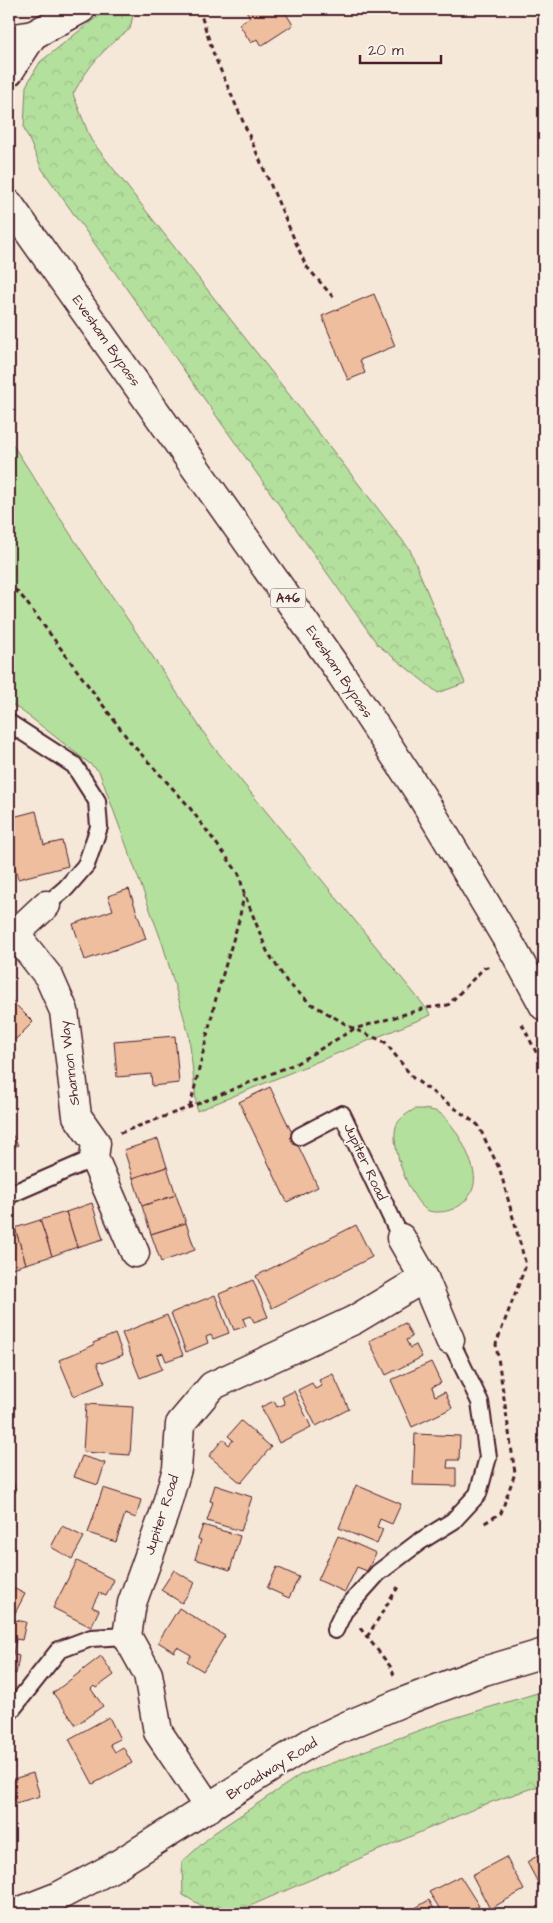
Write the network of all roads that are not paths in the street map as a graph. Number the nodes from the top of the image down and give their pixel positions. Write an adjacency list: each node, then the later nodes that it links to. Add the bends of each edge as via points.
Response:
1 (81, 9): 2 (main road)
2 (21, 37): 3 (main road)
3 (9, 72)
4 (9, 204): 8 (main road, Evesham Bypass / A46, via 341,674 422,797)
5 (9, 723): 6 (lane, via 74,765 98,801 98,827 86,865)
6 (46, 905): 7 (main road, Shannon Way)
7 (12, 935): 10 (main road, Shannon Way, via 48,977 64,1011 77,1116)
8 (544, 1006)
9 (300, 1136): 12 (lane, Jupiter Road, via 342,1114)
10 (95, 1150): 11 (lane); 13 (main road, Shannon Way)
11 (9, 1194)
12 (401, 1238): 14 (main road, Jupiter Road)
13 (135, 1253)
14 (424, 1278): 15 (main road, Jupiter Road); 17 (main road, Jupiter Road, via 354,1320 212,1386 180,1424 177,1469 132,1603)
15 (450, 1340): 16 (lane, via 480,1402 488,1457 478,1494 453,1522 419,1542 378,1573 344,1611)
16 (335, 1630)
17 (127, 1636): 19 (lane, via 91,1638 58,1650); 20 (main road, via 148,1674 158,1732)
18 (544, 1653): 20 (main road, Broadway Road, via 484,1671 346,1726 310,1743)
19 (9, 1713)
20 (209, 1808): 21 (main road, Broadway Road, via 112,1868 59,1896)
21 (13, 1914)

